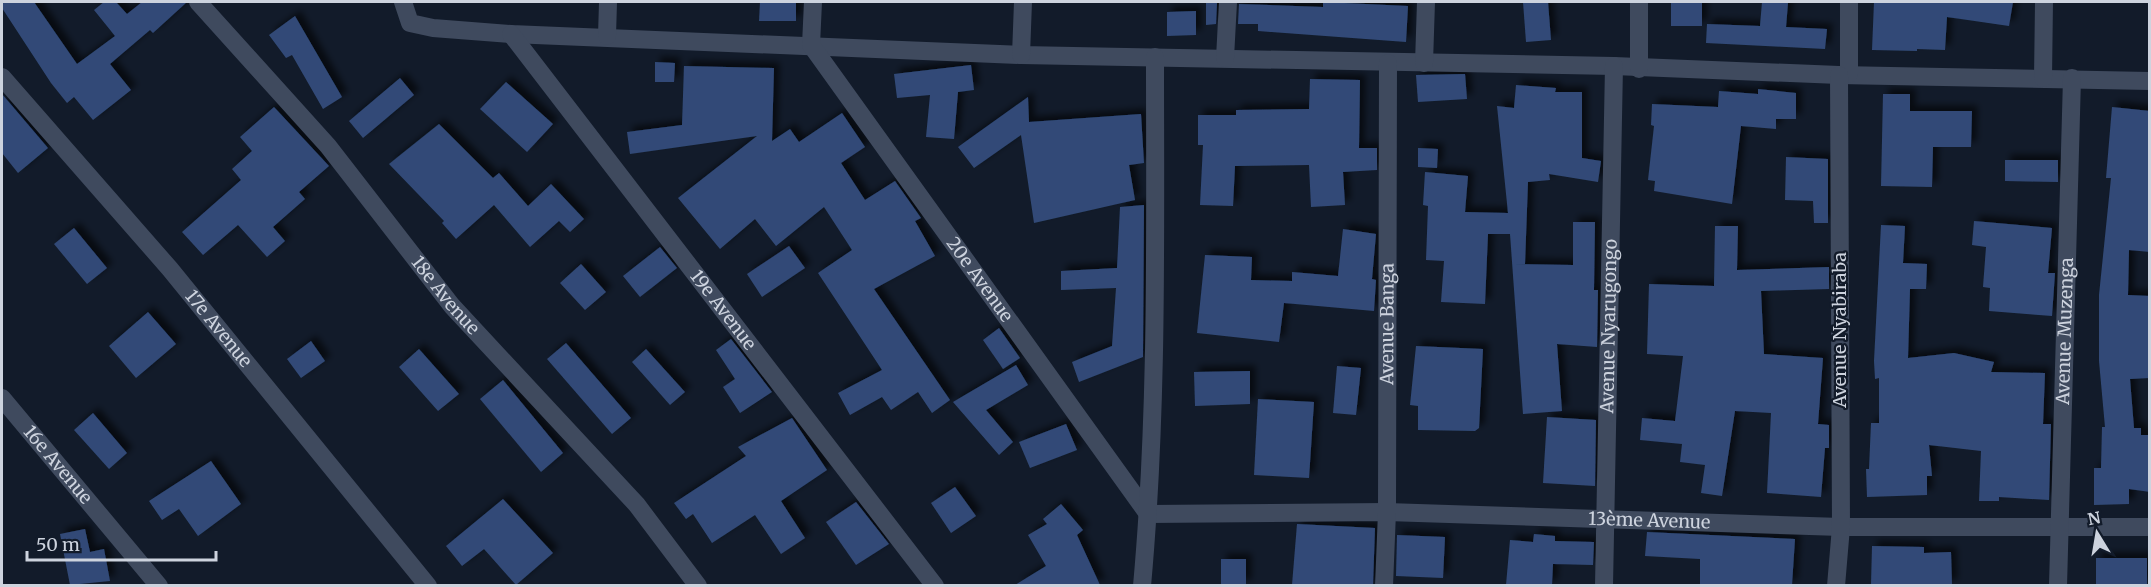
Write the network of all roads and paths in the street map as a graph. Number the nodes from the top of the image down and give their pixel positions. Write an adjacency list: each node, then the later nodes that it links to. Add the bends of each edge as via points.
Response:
1 (198, 2): 35 (street, 18e Avenue, via 328,146 452,306 637,505)
2 (403, 2): 11 (street, via 410,23)
3 (608, 2): 12 (street)
4 (813, 2): 13 (street)
5 (1023, 2): 14 (street)
6 (1228, 2): 16 (street)
7 (1426, 2): 18 (street)
8 (1639, 2): 20 (street)
9 (1849, 2): 21 (street, Avenue Nyabiraba)
10 (2044, 2): 23 (street)
11 (511, 34): 12 (street); 36 (street, 19e Avenue)
12 (607, 36): 13 (street)
13 (812, 45): 14 (street); 28 (street, 20e Avenue)
14 (1022, 55): 15 (street)
15 (1155, 57): 16 (street); 28 (street, via 1155,313)
16 (1225, 58): 17 (street)
17 (1388, 63): 18 (street); 27 (street, Avenue Banga)
18 (1424, 63): 19 (street)
19 (1614, 66): 20 (street); 29 (street, Avenue Nyarugongo)
20 (1639, 69): 21 (street)
21 (1844, 75): 23 (street); 30 (street, Avenue Nyabiraba)
22 (2, 77): 34 (street, 17e Avenue, via 170,269)
23 (2043, 78): 24 (street)
24 (2072, 78): 25 (street); 32 (street, Avenue Muzenga)
25 (2150, 81)
26 (2, 398): 33 (street, 16e Avenue)
27 (1387, 512): 28 (street, 13ème Avenue); 29 (street, 13ème Avenue); 38 (street, Avenue Banga)
28 (1148, 514): 37 (street)
29 (1605, 517): 30 (street, 13ème Avenue); 39 (street, Avenue Nyarugongo)
30 (1841, 527): 32 (street, 13ème Avenue); 40 (street, Avenue Nyabiraba)
31 (2150, 527): 32 (street, 13ème Avenue)
32 (2060, 529): 41 (street, Avenue Muzenga)
33 (159, 585)
34 (428, 585)
35 (698, 585)
36 (935, 585)
37 (1142, 585)
38 (1384, 585)
39 (1604, 585)
40 (1836, 585)
41 (2058, 585)

